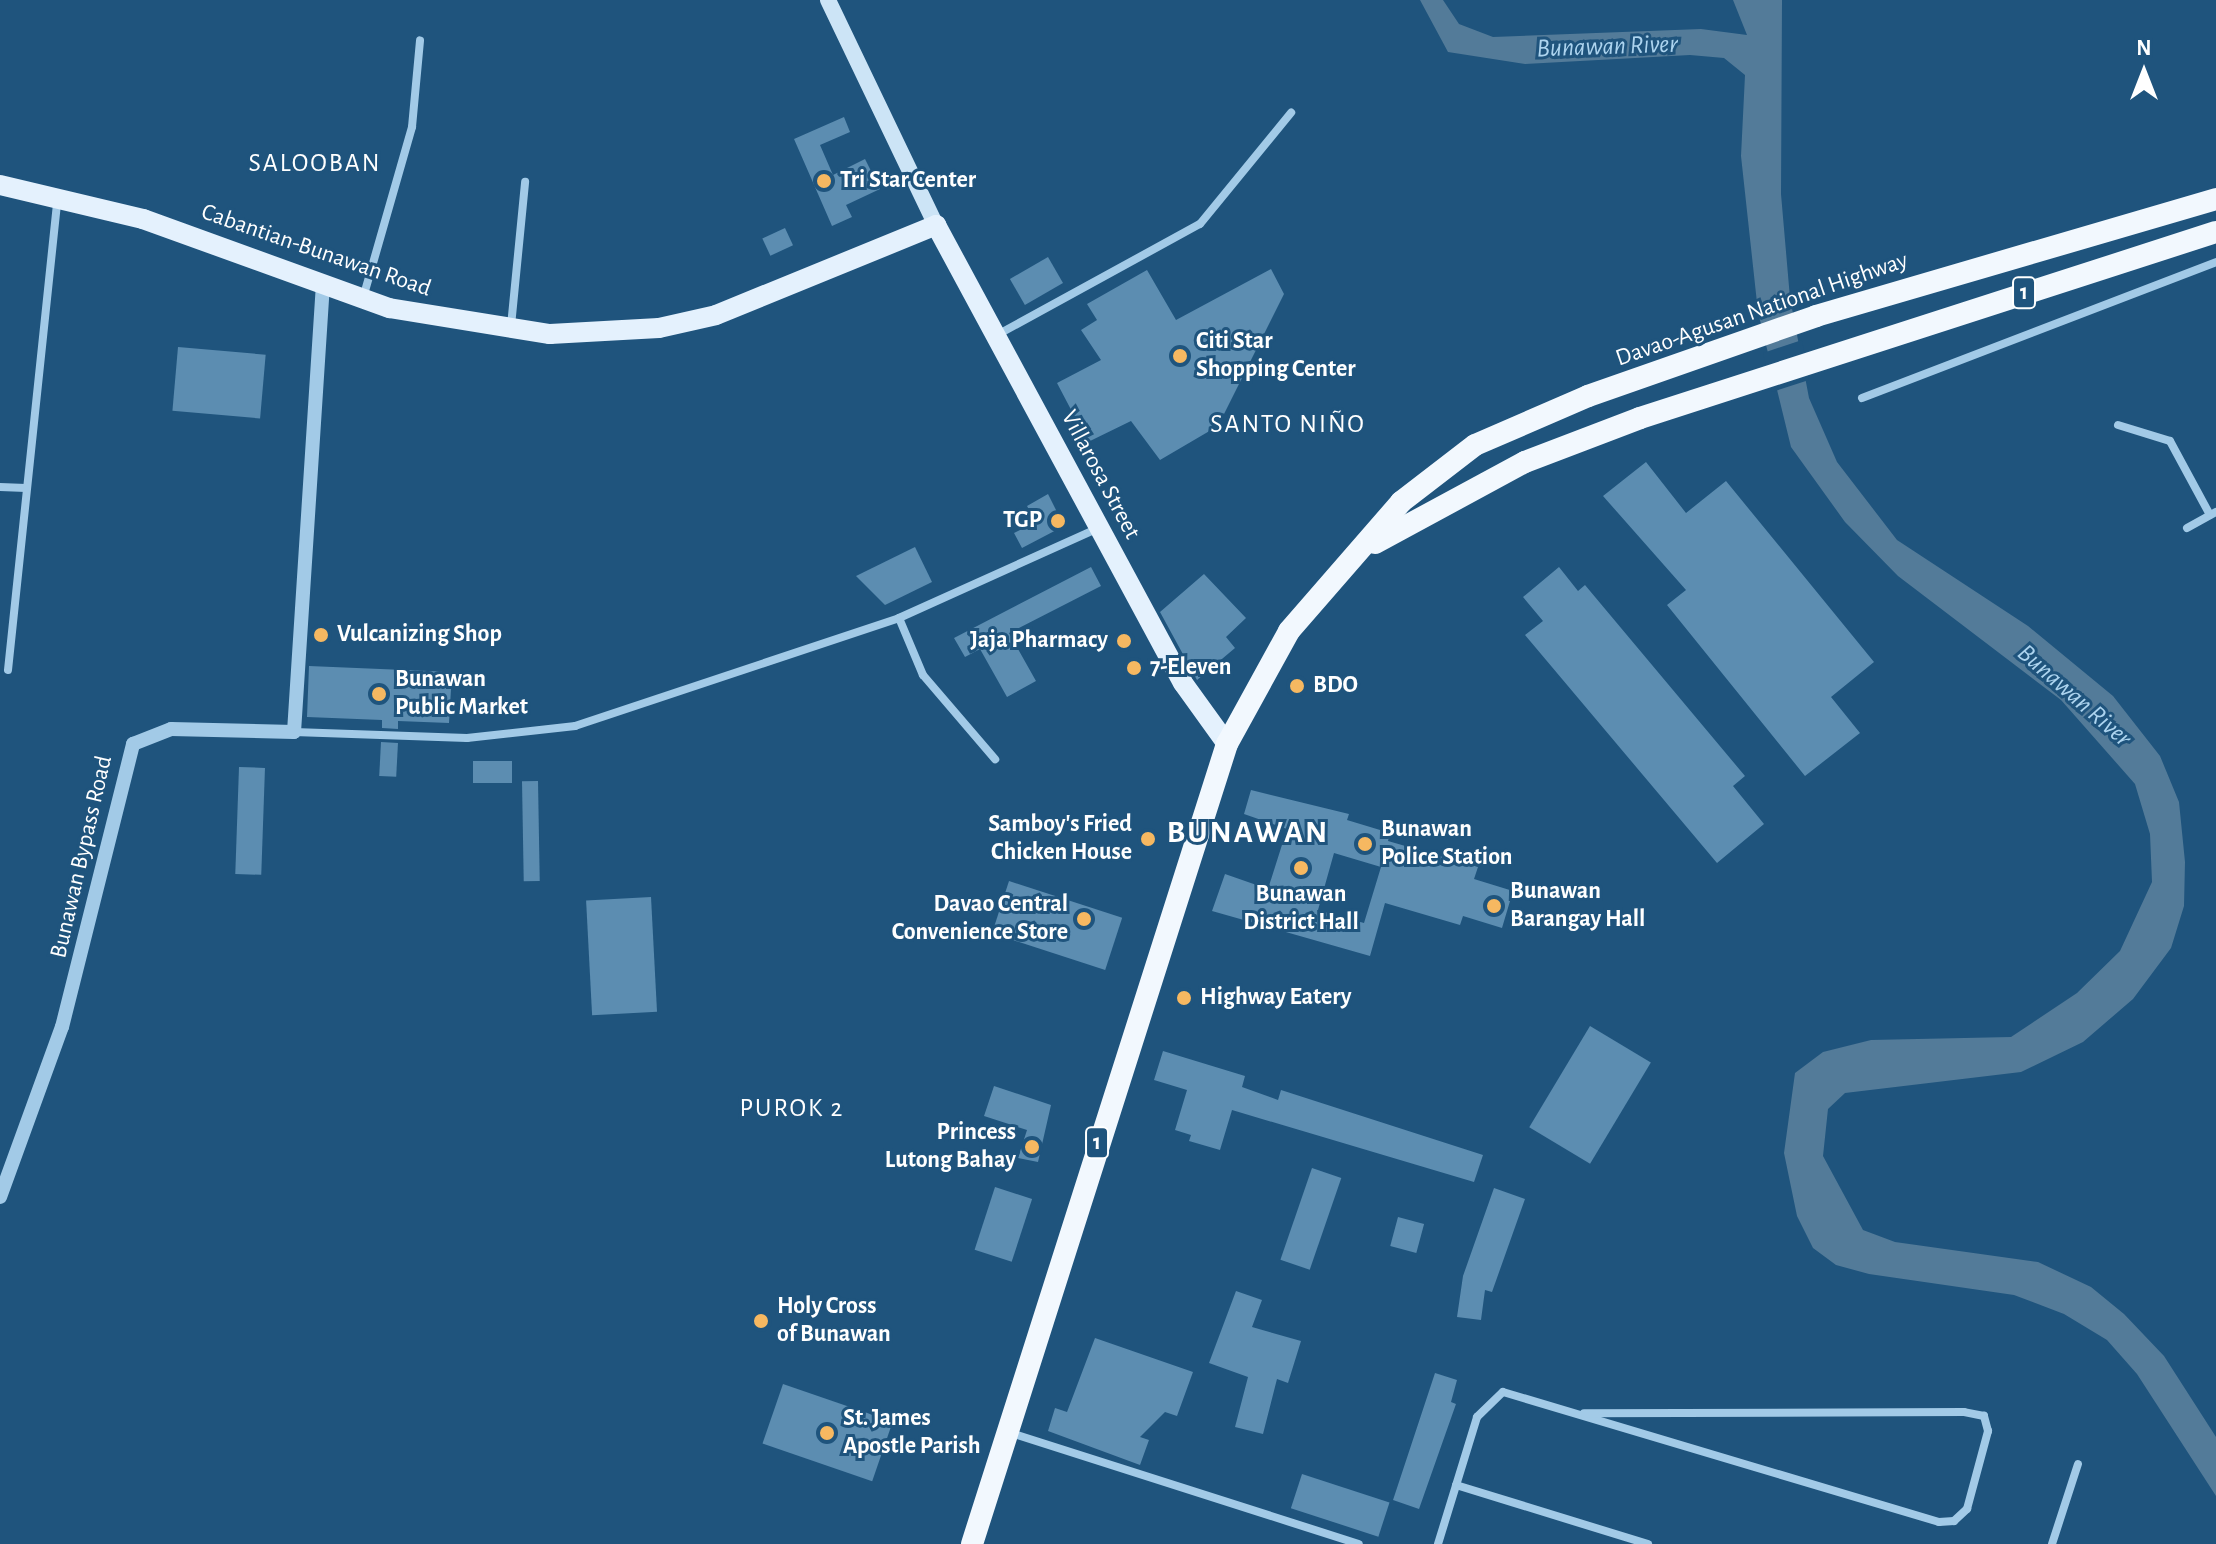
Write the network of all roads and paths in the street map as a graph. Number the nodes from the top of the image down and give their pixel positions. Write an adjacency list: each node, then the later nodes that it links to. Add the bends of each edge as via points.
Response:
1 (828, 0): 8 (main road)
2 (420, 40): 14 (street, via 412,127)
3 (1291, 113): 16 (street, via 1200,224)
4 (525, 182): 15 (street)
5 (0, 185): 6 (main road, Cabantian-Bunawan Road)
6 (58, 196): 13 (main road, Cabantian-Bunawan Road, via 220,244); 20 (street)
7 (2216, 199): 10 (highway, Davao-Agusan National Highway / 1)
8 (936, 225): 15 (main road, Cabantian-Bunawan Road, via 716,315 601,333); 16 (main road, Villarosa Street)
9 (2216, 232): 12 (highway, Davao-Agusan National Highway / 1)
10 (2063, 244): 12 (highway); 24 (highway, Davao-Agusan National Highway / 1, via 1816,316 1691,359 1475,445 1428,477)
11 (2216, 262): 17 (street)
12 (2075, 278): 24 (highway, Davao-Agusan National Highway / 1, via 1832,351 1525,462)
13 (323, 285): 14 (main road, Cabantian-Bunawan Road); 27 (street)
14 (362, 299): 15 (main road, Cabantian-Bunawan Road)
15 (511, 331)
16 (996, 335): 22 (main road, Villarosa Street)
17 (1862, 398)
18 (2118, 425): 21 (street, via 2170,441)
19 (0, 487): 20 (street)
20 (26, 488): 26 (street)
21 (2213, 513): 23 (street)
22 (1099, 527): 25 (street); 28 (main road, Villarosa Street, via 1183,683)
23 (2187, 528)
24 (1367, 548): 28 (highway, Davao-Agusan National Highway / 1, via 1289,631)
25 (899, 618): 27 (street, via 575,726 496,738); 29 (street, via 923,675)
26 (8, 670)
27 (294, 732): 30 (street, Bunawan Bypass Road, via 171,729 133,744 62,1027)
28 (1227, 744): 32 (highway, Davao-Agusan National Highway / 1)
29 (995, 759)
30 (0, 1197)
31 (1584, 1413): 31 (street, via 1939,1522 1954,1521 1967,1509 1988,1431 1984,1416 1964,1412); 34 (street, via 1517,1392 1492,1395 1477,1417)
32 (1006, 1431): 35 (highway, Davao-Agusan National Highway / 1); 36 (street)
33 (2078, 1464): 39 (street)
34 (1456, 1485): 37 (street); 38 (street)
35 (972, 1544)
36 (1359, 1544)
37 (1438, 1544)
38 (1648, 1544)
39 (2052, 1544)

